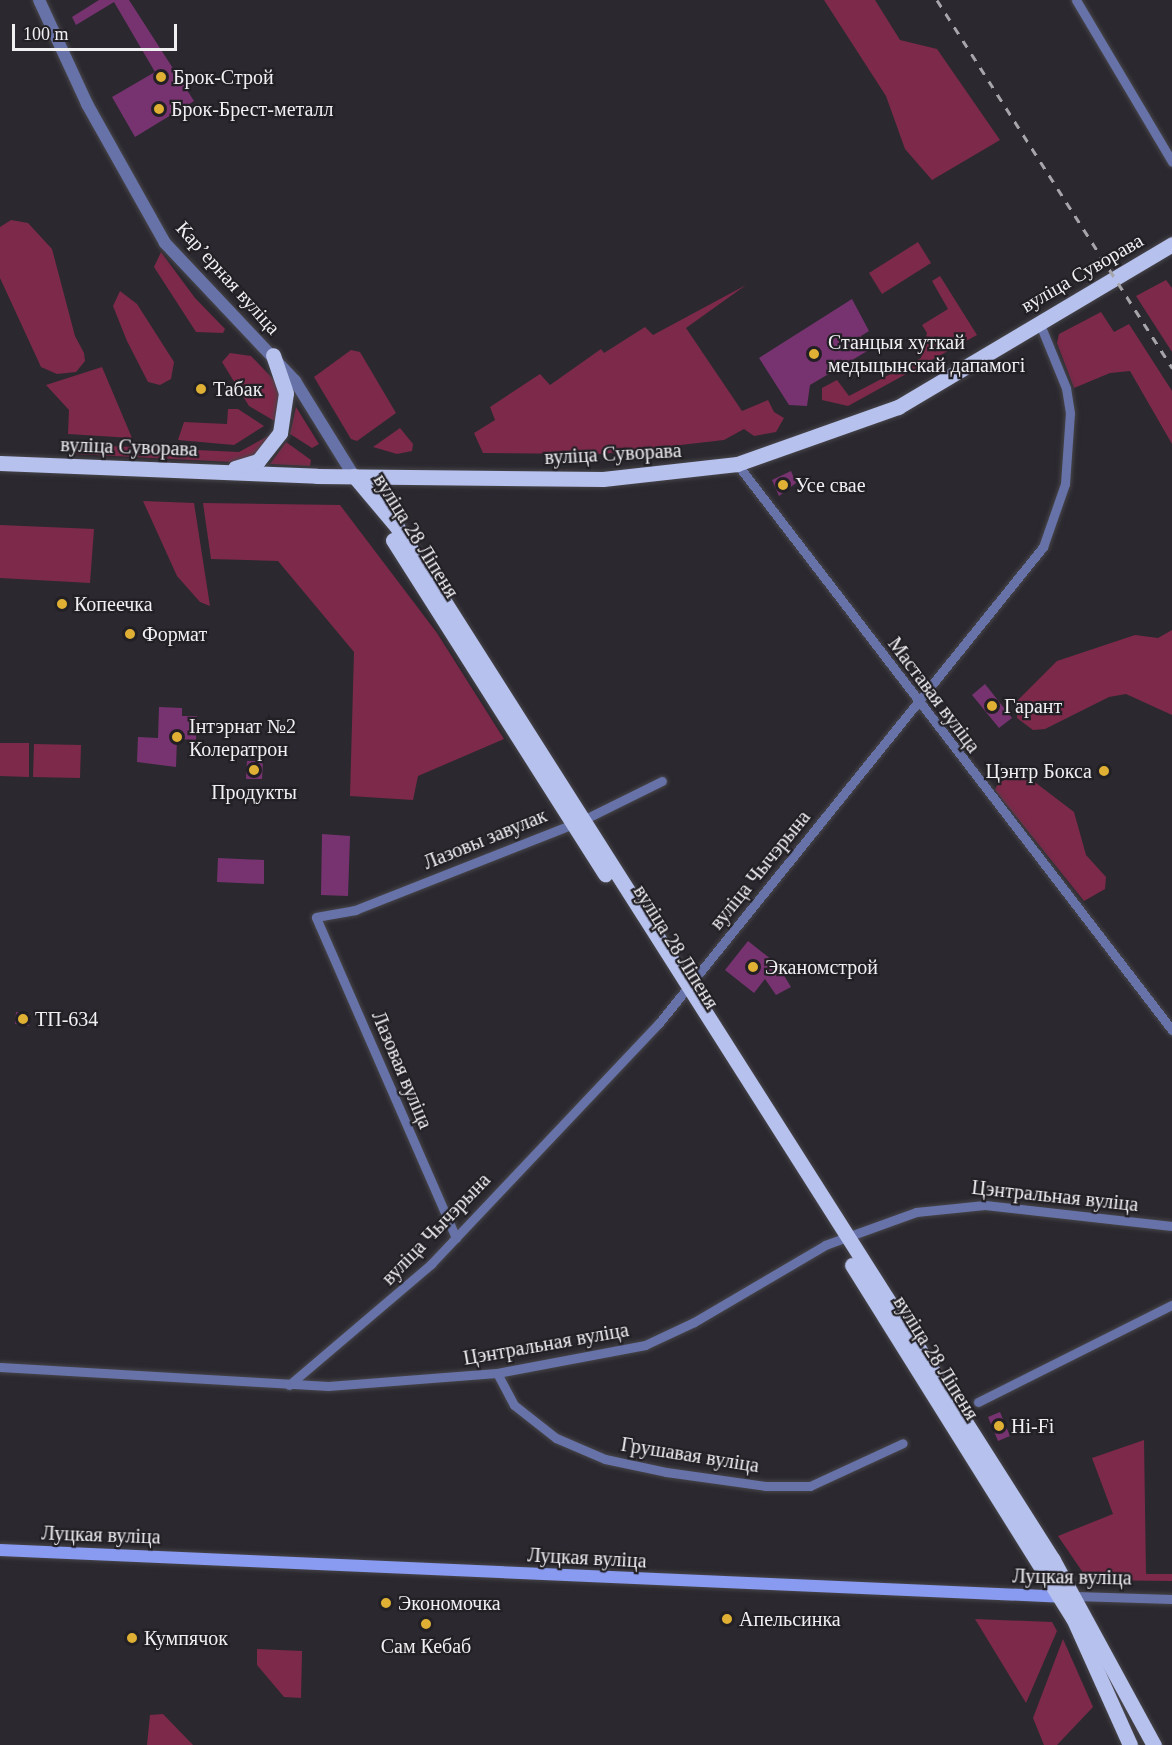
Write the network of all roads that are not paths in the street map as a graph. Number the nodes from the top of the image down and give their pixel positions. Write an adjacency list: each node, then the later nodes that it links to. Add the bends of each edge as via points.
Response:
1 (39, 0): 6 (street, Карʼерная вуліца, via 87,104 165,243)
2 (1076, 0): 3 (street)
3 (1172, 162)
4 (1172, 244): 5 (main road, вуліца Суворава)
5 (1039, 322): 8 (main road, вуліца Суворава, via 898,407); 11 (street, вуліца Чычэрына, via 1066,388 1070,413 1065,484 1053,528 1037,556)
6 (273, 356): 9 (main road, via 286,393 280,434 258,461); 10 (street, Карʼерная вуліца, via 295,381)
7 (0, 463): 9 (main road, вуліца Суворава)
8 (737, 464): 10 (main road, вуліца Суворава, via 603,479); 11 (street, Маставая вуліца)
9 (211, 471): 10 (main road, вуліца Суворава)
10 (354, 476): 13 (main road, вуліца 28 Ліпеня, via 397,528)
11 (919, 704): 15 (street, вуліца Чычэрына); 16 (street, Маставая вуліца)
12 (662, 781): 13 (street, Лазовы завулак)
13 (578, 822): 14 (street, Лазовы завулак, via 355,910); 15 (main road, вуліца 28 Ліпеня)
14 (316, 916): 18 (street, Лазовая вуліца)
15 (686, 990): 18 (street, вуліца Чычэрына); 19 (main road, вуліца 28 Ліпеня)
16 (1172, 1030)
17 (1172, 1226): 19 (street, Цэнтральная вуліца, via 967,1204 916,1212)
18 (456, 1238): 23 (street, вуліца Чычэрына, via 389,1303)
19 (841, 1238): 22 (street, Цэнтральная вуліца, via 645,1345); 27 (main road, вуліца 28 Ліпеня)
20 (1172, 1305): 24 (street)
21 (0, 1367): 23 (street, Цэнтральная вуліца)
22 (497, 1373): 23 (street, Цэнтральная вуліца, via 390,1384); 25 (street, Грушавая вуліца, via 514,1405 556,1438 604,1459 666,1472 765,1486 810,1486)
23 (289, 1385)
24 (978, 1402)
25 (903, 1443)
26 (0, 1550): 27 (main road, Луцкая вуліца)
27 (1067, 1596): 28 (street, Луцкая вуліца); 29 (main road, вуліца 28 Ліпеня); 30 (main road, вуліца 28 Ліпеня)
28 (1172, 1599)
29 (1130, 1745)
30 (1154, 1745)

